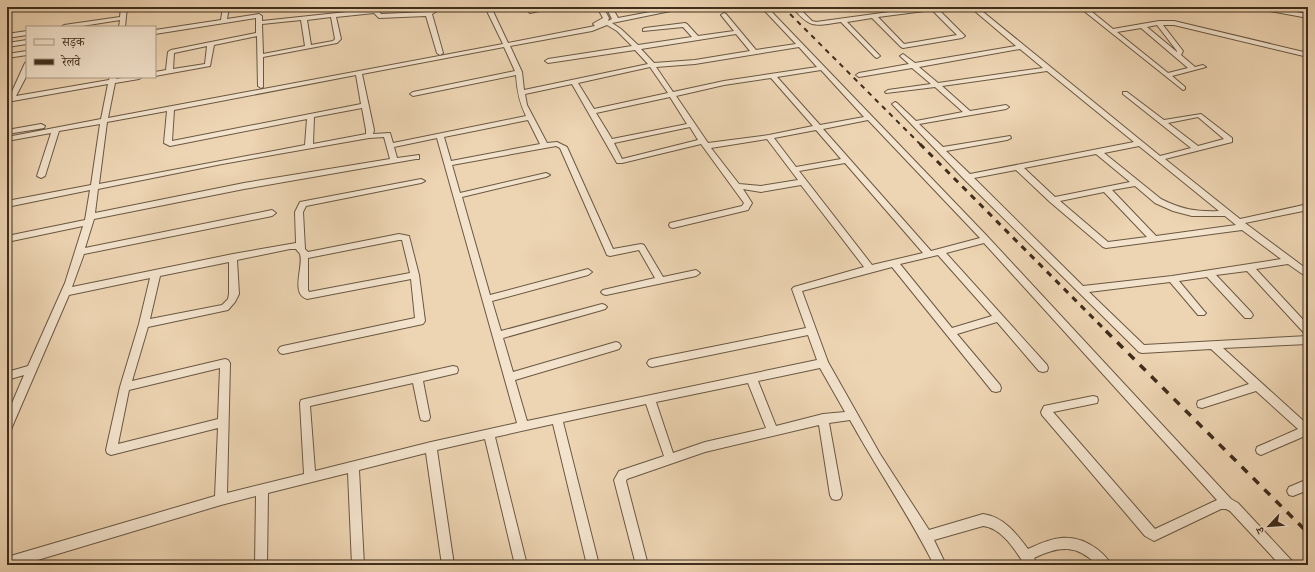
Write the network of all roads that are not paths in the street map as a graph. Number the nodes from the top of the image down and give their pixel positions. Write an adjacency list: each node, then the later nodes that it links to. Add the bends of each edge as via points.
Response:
1 (124, 7): 25 (street)
2 (226, 7): 28 (street)
3 (448, 7): 21 (street, via 438,8)
4 (455, 7): 5 (street)
5 (462, 7)
6 (488, 7): 45 (street)
7 (526, 7): 8 (street, via 530,11)
8 (556, 7)
9 (600, 7): 29 (street)
10 (609, 7): 29 (street, via 615,17)
11 (687, 7): 18 (street)
12 (764, 7): 47 (street)
13 (795, 7): 27 (street, via 814,24)
14 (936, 7): 17 (street); 23 (street, via 962,36 903,46)
15 (973, 7): 49 (street)
16 (1082, 7): 36 (street)
17 (911, 8): 23 (street)
18 (659, 10): 29 (street)
19 (1272, 10): 24 (street)
20 (333, 14): 21 (street, via 376,11 379,16); 26 (street); 50 (street, via 337,41)
21 (428, 14): 52 (street)
22 (724, 15): 38 (street)
23 (873, 16): 27 (street)
24 (1308, 16)
25 (122, 18): 32 (street); 33 (street)
26 (304, 18): 31 (street); 50 (street)
27 (842, 20): 58 (street)
28 (224, 21): 31 (street, via 258,16); 37 (street)
29 (609, 21): 45 (street, via 592,29); 48 (street)
30 (1159, 23): 34 (street); 54 (street, via 1180,51); 55 (street, via 1174,23)
31 (259, 24): 40 (street)
32 (70, 26)
33 (122, 26)
34 (1142, 26): 36 (street); 54 (street)
35 (645, 30): 42 (street, via 684,24)
36 (1113, 31): 73 (street)
37 (156, 32)
38 (738, 32): 42 (street); 53 (street)
39 (26, 33): 41 (street)
40 (259, 34): 44 (street); 57 (street)
41 (7, 36)
42 (694, 37): 48 (street)
43 (26, 42): 46 (street)
44 (211, 43): 67 (street, via 173,50); 67 (street, via 208,65)
45 (505, 43): 52 (street); 68 (street); 69 (street)
46 (7, 45)
47 (800, 45): 53 (street); 64 (street)
48 (636, 47): 60 (street); 61 (street)
49 (1020, 47): 62 (street); 66 (street)
50 (308, 48): 57 (street)
51 (26, 53): 56 (street)
52 (440, 53): 79 (street)
53 (756, 53): 61 (street)
54 (1178, 55): 65 (street)
55 (1308, 55)
56 (7, 56)
57 (261, 56): 79 (street)
58 (877, 56)
59 (903, 56): 62 (street)
60 (548, 61)
61 (652, 65): 77 (street); 85 (street)
62 (914, 67): 74 (street); 78 (street)
63 (1203, 67): 65 (street)
64 (823, 68): 72 (street); 96 (street)
65 (1193, 69): 73 (street)
66 (1048, 70): 78 (street); 109 (street)
67 (169, 72): 71 (street)
68 (519, 72): 82 (street); 84 (street)
69 (359, 73): 88 (street); 90 (street)
70 (25, 74): 86 (street)
71 (156, 74)
72 (772, 75): 85 (street); 100 (street)
73 (1168, 75): 80 (street)
74 (859, 76)
75 (126, 78): 76 (street)
76 (113, 79): 86 (street); 95 (street)
77 (574, 81): 82 (street); 91 (street)
78 (936, 84): 81 (street); 92 (street)
79 (261, 86): 95 (street)
80 (1182, 88)
81 (888, 92)
82 (521, 93): 94 (street)
83 (1125, 93): 97 (street)
84 (413, 94)
85 (671, 94): 91 (street); 99 (street)
86 (9, 100)
87 (895, 104): 98 (street)
88 (365, 105): 93 (street); 103 (street)
89 (1006, 106): 92 (street)
90 (171, 108): 93 (street, via 168,143 170,144); 95 (street)
91 (592, 112): 108 (street)
92 (968, 113): 98 (street)
93 (311, 116): 113 (street)
94 (530, 117): 104 (street); 112 (street)
95 (105, 118): 101 (street); 102 (street); 130 (street)
96 (869, 118): 100 (street); 144 (street)
97 (1163, 122): 114 (street); 114 (street, via 1199,115 1229,140)
98 (914, 123): 115 (street)
99 (691, 125): 108 (street); 110 (street)
100 (818, 128): 105 (street); 120 (street)
101 (56, 129): 107 (street); 125 (street)
102 (7, 132)
103 (369, 136): 111 (street, via 387,136); 113 (street)
104 (440, 136): 111 (street); 121 (street)
105 (769, 137): 110 (street); 123 (street)
106 (1007, 138): 115 (street)
107 (7, 139)
108 (609, 141): 110 (street, via 620,161)
109 (1141, 143): 116 (street); 118 (street)
110 (704, 144): 131 (street)
111 (390, 146): 119 (street)
112 (545, 146): 121 (street); 161 (street, via 557,144 563,147 610,252 641,247)
113 (309, 147): 130 (street)
114 (1197, 149): 118 (street)
115 (940, 150): 126 (street)
116 (1097, 151): 122 (street); 129 (street)
117 (416, 157): 119 (street)
118 (1160, 158): 138 (street)
119 (394, 160): 139 (street, via 244,186)
120 (846, 160): 123 (street); 148 (street)
121 (448, 164): 133 (street)
122 (1018, 167): 126 (street); 134 (street)
123 (794, 170): 128 (street)
124 (546, 175): 133 (street)
125 (40, 176)
126 (967, 177): 162 (street)
127 (421, 181): 145 (street, via 303,204 299,212)
128 (803, 182): 131 (street, via 761,189); 153 (street)
129 (1136, 183): 132 (street); 138 (street, via 1158,201 1178,210 1202,215)
130 (95, 186): 135 (street); 139 (street)
131 (737, 186): 141 (street, via 748,204 746,208)
132 (1106, 190): 134 (street); 143 (street)
133 (458, 196): 165 (street)
134 (1052, 200): 143 (street, via 1106,245)
135 (7, 204)
136 (1308, 207): 140 (street)
137 (272, 213): 147 (street)
138 (1228, 213): 140 (street)
139 (89, 220): 142 (street); 147 (street)
140 (1242, 224): 143 (street); 150 (street)
141 (673, 225)
142 (7, 239)
143 (1154, 239)
144 (985, 240): 146 (street); 214 (street)
145 (302, 251): 149 (street, via 298,246 290,246); 158 (street, via 308,255 404,237 408,241); 158 (street, via 303,291 307,296)
146 (940, 251): 148 (street); 169 (street)
147 (80, 252): 163 (street)
148 (928, 254): 151 (street)
149 (233, 257): 156 (street); 170 (street, via 234,294 225,308)
150 (1289, 261): 152 (street); 159 (street)
151 (894, 262): 153 (street); 173 (street)
152 (1249, 267): 157 (street); 172 (street)
153 (870, 269): 171 (street, via 797,289)
154 (588, 272): 165 (street)
155 (696, 272): 161 (street)
156 (156, 273): 163 (street); 170 (street)
157 (1209, 273): 160 (street); 168 (street)
158 (415, 275): 178 (street, via 420,321)
159 (1308, 275)
160 (1172, 279): 162 (street); 167 (street)
161 (660, 280): 164 (street)
162 (1081, 290): 177 (street, via 1142,349)
163 (65, 292): 182 (street)
164 (606, 292)
165 (487, 299): 174 (street)
166 (602, 307): 174 (street)
167 (1201, 313)
168 (1248, 315)
169 (999, 318): 173 (street); 181 (street)
170 (144, 324): 189 (street)
171 (810, 331): 179 (street); 180 (street)
172 (1308, 331)
173 (951, 332): 190 (street)
174 (498, 336): 185 (street)
175 (1308, 340): 177 (street)
176 (616, 346): 185 (street)
177 (1214, 346): 188 (street)
178 (283, 350)
179 (652, 363)
180 (823, 363): 187 (street); 194 (street)
181 (1043, 368)
182 (32, 369): 184 (street); 200 (street)
183 (453, 370): 186 (street)
184 (7, 376)
185 (510, 377): 199 (street)
186 (417, 378): 195 (street); 208 (street, via 304,403)
187 (752, 379): 191 (street); 201 (street)
188 (1257, 386): 193 (street); 202 (street)
189 (125, 387): 198 (street, via 225,364); 198 (street, via 111,450)
190 (996, 388)
191 (650, 400): 196 (street); 206 (street)
192 (1093, 400): 214 (street, via 1048,409 1046,412 1149,532 1154,535)
193 (1202, 404)
194 (853, 415): 197 (street); 215 (street)
195 (425, 417)
196 (557, 419): 199 (street); 223 (street)
197 (823, 419): 201 (street); 212 (street)
198 (224, 422): 213 (street)
199 (523, 426): 203 (street)
200 (7, 427)
201 (773, 431): 206 (street, via 706,447)
202 (1307, 431): 205 (street)
203 (489, 434): 204 (street); 222 (street)
204 (432, 447): 207 (street); 221 (street)
205 (1261, 450)
206 (670, 459): 224 (street, via 624,474 620,478)
207 (353, 467): 208 (street); 220 (street)
208 (310, 478): 210 (street)
209 (1308, 484): 211 (street)
210 (262, 489): 213 (street); 219 (street)
211 (1293, 491)
212 (836, 494)
213 (221, 500): 217 (street)
214 (1227, 503): 218 (street, via 1234,507)
215 (926, 537): 216 (street, via 989,520 999,524); 225 (street)
216 (1029, 560): 226 (street, via 1048,545 1068,543 1091,551)
217 (7, 563)
218 (1284, 564)
219 (260, 565)
220 (358, 565)
221 (448, 565)
222 (521, 565)
223 (593, 565)
224 (642, 565)
225 (940, 565)
226 (1105, 565)

